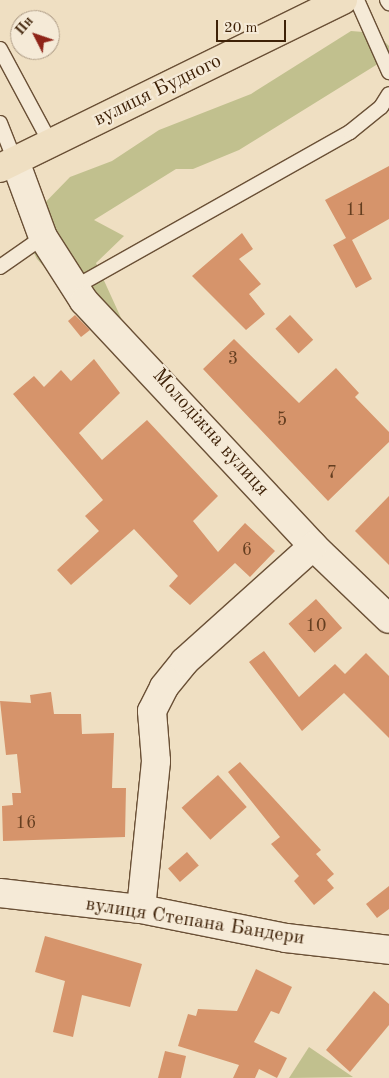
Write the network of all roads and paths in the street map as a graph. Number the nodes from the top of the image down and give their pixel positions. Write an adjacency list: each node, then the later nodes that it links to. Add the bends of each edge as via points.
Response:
1 (343, 0): 7 (highway, вулиця Будного)
2 (357, 0): 4 (lane)
3 (0, 49): 7 (lane)
4 (389, 72)
5 (389, 94): 11 (lane, via 381,107 350,132)
6 (0, 123): 8 (lane)
7 (52, 144): 8 (highway, вулиця Будного)
8 (8, 165): 9 (street, Молодіжна вулиця)
9 (43, 238): 10 (lane); 11 (street, Молодіжна вулиця)
10 (0, 267)
11 (75, 287): 12 (street, Молодіжна вулиця)
12 (313, 546): 13 (street, Молодіжна вулиця); 15 (street, via 185,661 164,687 152,711 156,761)
13 (389, 619)
14 (0, 893): 15 (street, вулиця Степана Бандери)
15 (141, 909): 16 (street, вулиця Степана Бандери, via 286,938)
16 (389, 950)

